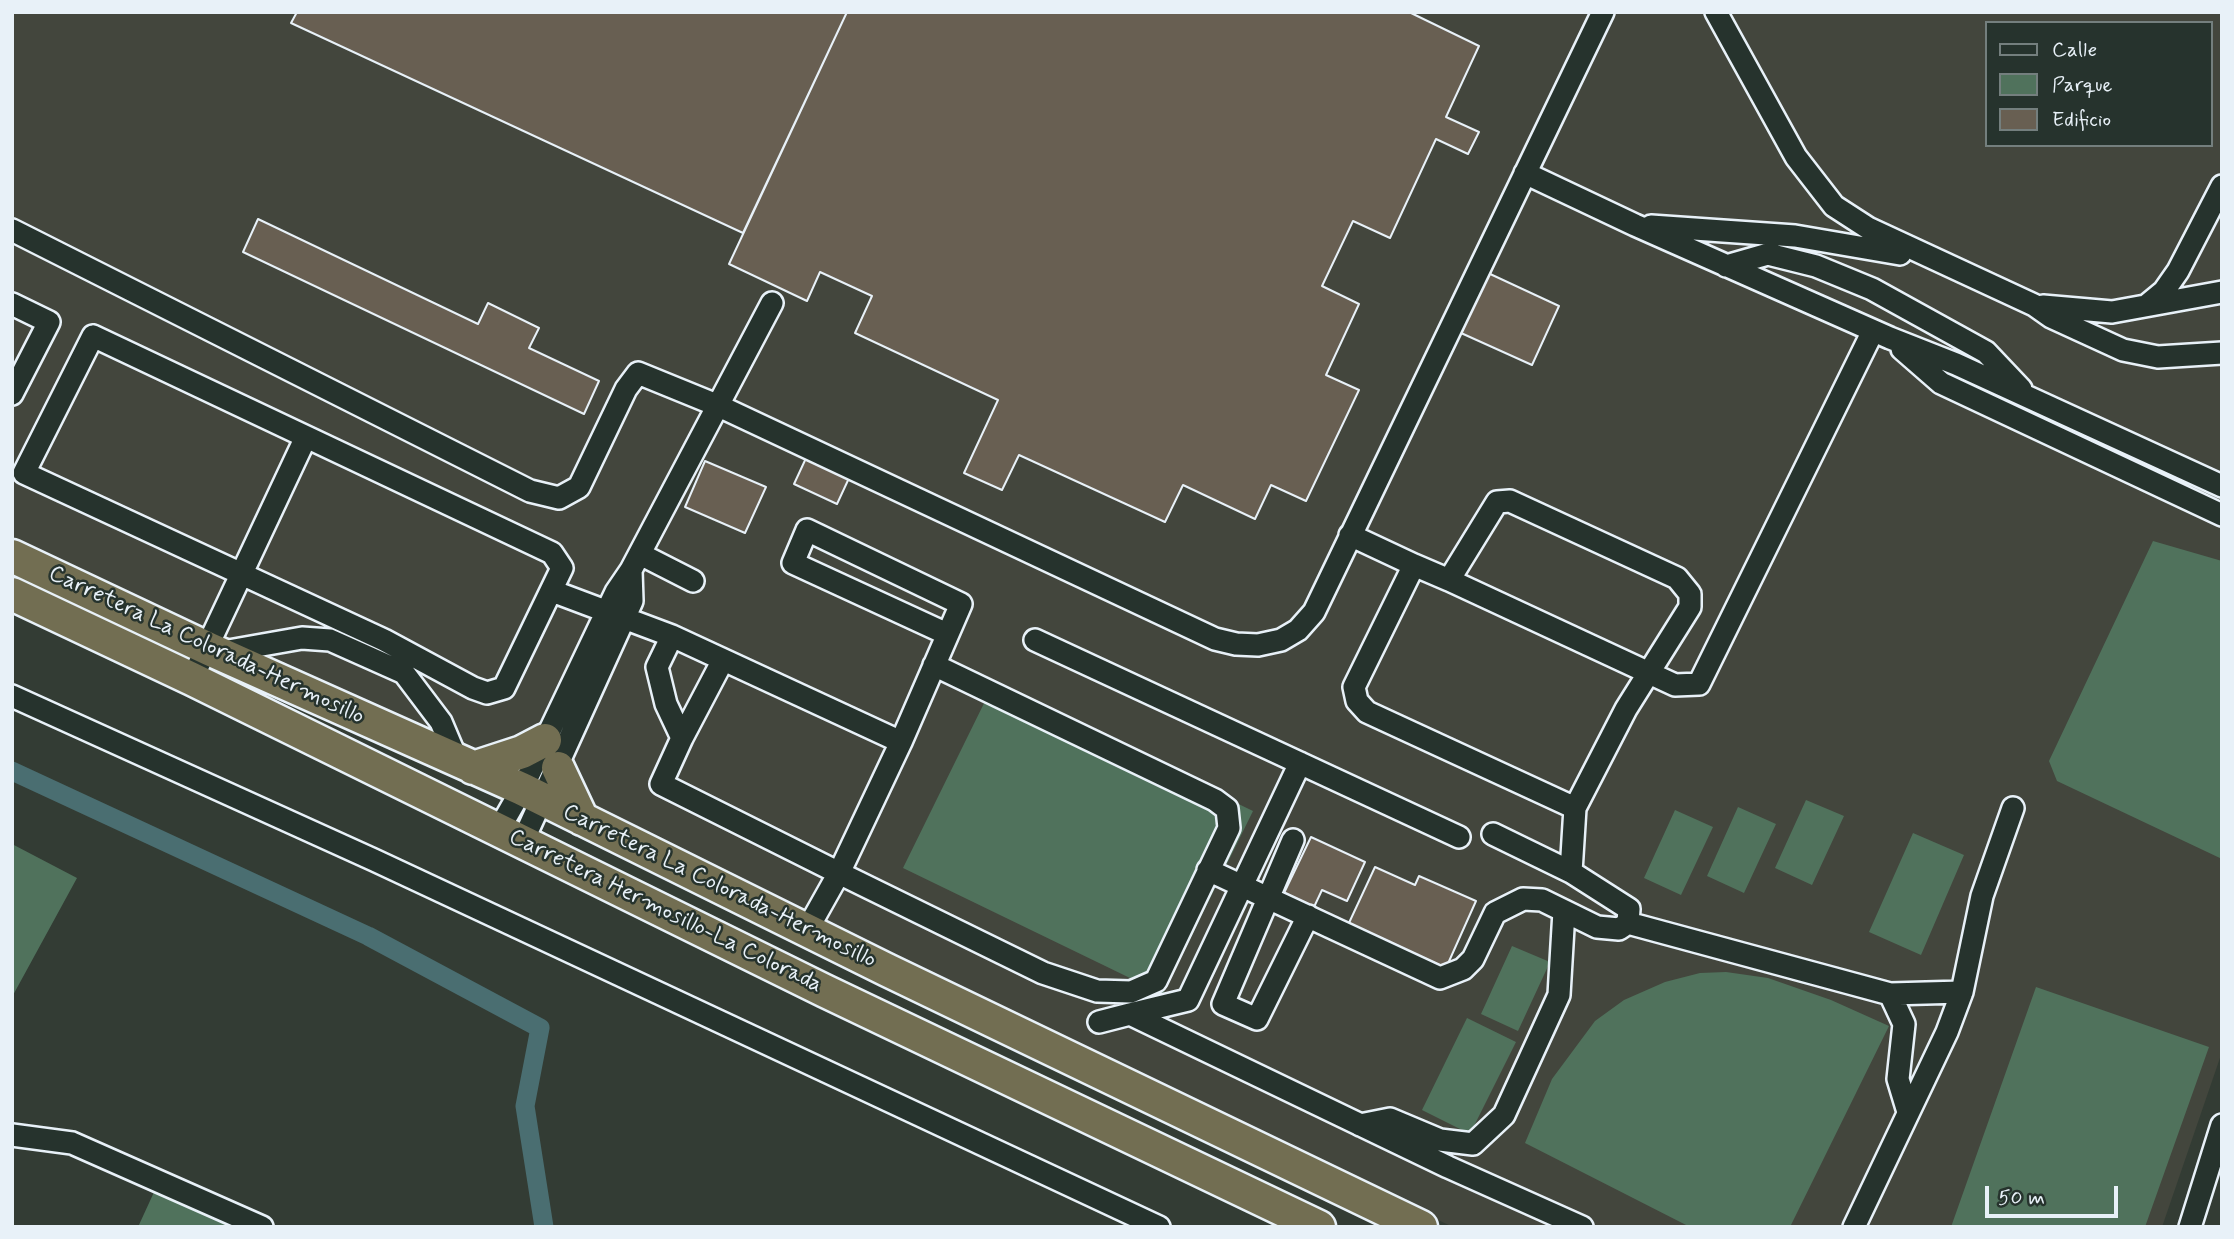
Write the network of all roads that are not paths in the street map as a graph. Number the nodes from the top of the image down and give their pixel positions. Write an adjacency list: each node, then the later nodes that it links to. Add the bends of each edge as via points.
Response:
1 (1603, 12): 3 (lane)
2 (1716, 12): 7 (lane, via 1814,184 1834,206 1868,228)
3 (1525, 173): 5 (lane); 22 (lane)
4 (2222, 186): 13 (lane, via 2178,271)
5 (1635, 225): 7 (lane, via 1795,236); 8 (lane)
6 (12, 230): 18 (lane, via 530,491 559,498 579,487 638,373)
7 (1938, 262): 12 (lane)
8 (1726, 266): 14 (lane); 17 (lane, via 1768,254 1816,266 1872,289 1986,352)
9 (2222, 292): 13 (lane)
10 (772, 303): 18 (lane)
11 (12, 304): 16 (lane, via 50,322)
12 (2034, 304): 13 (lane, via 2112,312); 15 (lane, via 2063,323 2140,355)
13 (2147, 305)
14 (1882, 334): 17 (lane); 21 (lane, via 1941,383); 38 (lane, via 1699,684 1675,685)
15 (2222, 353)
16 (12, 394)
17 (2027, 396): 20 (lane)
18 (719, 406): 22 (lane, via 1216,639 1236,644 1281,640 1298,630 1314,612); 24 (lane)
19 (305, 439): 26 (lane); 26 (lane, via 93,336 24,473); 29 (lane, via 552,553 562,568)
20 (2222, 486)
21 (2222, 515)
22 (1350, 536): 25 (lane)
23 (12, 556): 35 (highway, Carretera La Colorada-Hermosillo)
24 (635, 562): 28 (lane); 31 (lane)
25 (1414, 565): 27 (lane); 47 (lane, via 1354,688 1357,701 1367,712)
26 (243, 575): 29 (lane, via 487,693 504,688); 35 (lane)
27 (1449, 580): 38 (lane); 38 (lane, via 1497,502 1522,506 1677,578 1690,594 1690,607)
28 (693, 581)
29 (552, 591): 31 (lane)
30 (12, 594): 39 (highway, Carretera Hermosillo-La Colorada)
31 (615, 616): 33 (lane); 43 (lane); 43 (lane)
32 (947, 634): 32 (lane, via 961,604 807,530 793,563); 37 (lane)
33 (672, 636): 36 (lane); 41 (lane, via 657,667)
34 (1035, 640): 44 (lane)
35 (213, 651): 39 (lane); 45 (highway, Carretera La Colorada-Hermosillo); 45 (lane, via 302,638 331,640 404,673)
36 (723, 660): 41 (lane); 42 (lane)
37 (934, 665): 42 (lane); 54 (lane, via 1215,800 1227,809 1228,828)
38 (1648, 671): 47 (lane)
39 (192, 679): 51 (highway, Carretera Hermosillo-La Colorada)
40 (12, 696): 72 (lane)
41 (682, 738): 56 (lane, via 661,784)
42 (901, 742): 56 (lane)
43 (552, 754): 45 (highway, via 522,752); 46 (lane); 46 (lane); 49 (highway)
44 (1300, 763): 52 (lane); 57 (lane)
45 (465, 764): 46 (highway, Carretera La Colorada-Hermosillo)
46 (533, 795): 49 (highway, Carretera La Colorada-Hermosillo); 51 (lane)
47 (1575, 808): 55 (lane)
48 (2013, 808): 63 (lane, via 1982,895)
49 (582, 819): 62 (highway, Carretera La Colorada-Hermosillo)
50 (1493, 834): 55 (lane)
51 (510, 837): 73 (highway, Carretera Hermosillo-La Colorada)
52 (1459, 837)
53 (1293, 840): 58 (lane)
54 (1208, 870): 56 (lane, via 1156,981 1131,992 1097,991 1043,973); 57 (lane)
55 (1571, 872): 61 (lane, via 1629,909)
56 (839, 873): 62 (lane)
57 (1243, 886): 58 (lane); 65 (lane, via 1188,1000)
58 (1270, 899): 60 (lane); 60 (lane, via 1223,1004 1257,1018)
59 (1564, 911): 60 (lane, via 1542,900 1523,899 1505,906 1495,913 1473,959 1453,975 1440,978); 61 (lane, via 1597,927 1619,929); 68 (lane, via 1559,995 1504,1115 1473,1144 1440,1140 1390,1119)
60 (1308, 916)
61 (1628, 923): 64 (lane)
62 (807, 930): 74 (highway, Carretera La Colorada-Hermosillo)
63 (1962, 992): 64 (lane); 67 (lane)
64 (1890, 994): 67 (lane, via 1904,1024 1898,1079)
65 (1130, 1014): 66 (lane); 68 (lane)
66 (1099, 1022)
67 (1908, 1112): 76 (lane)
68 (1360, 1125): 75 (lane)
69 (2222, 1125): 77 (lane)
70 (12, 1135): 71 (lane, via 72,1143)
71 (262, 1227)
72 (1159, 1227)
73 (1319, 1227)
74 (1421, 1227)
75 (1582, 1227)
76 (1854, 1227)
77 (2190, 1227)

